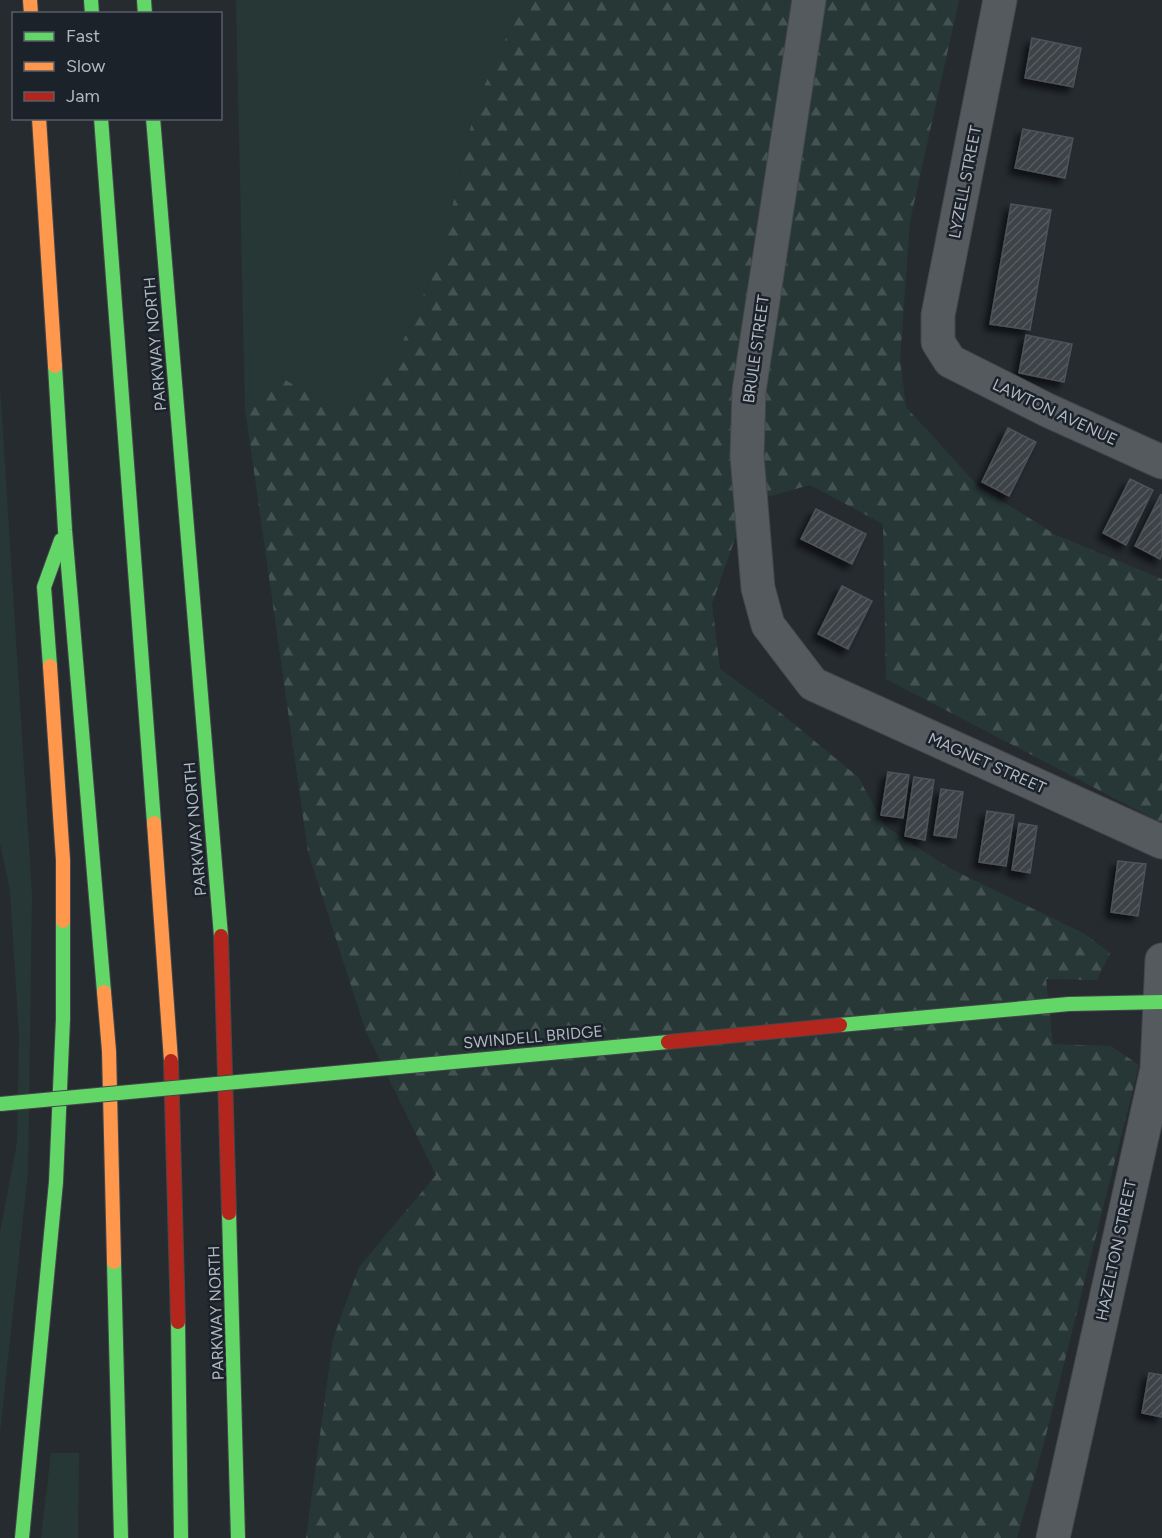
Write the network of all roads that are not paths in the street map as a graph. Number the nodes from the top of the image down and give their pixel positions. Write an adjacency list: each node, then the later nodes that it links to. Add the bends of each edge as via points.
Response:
1 (809, 0): 9 (street, BRULE STREET, via 749,391 747,456 758,588 768,625)
2 (1000, 0): 6 (street, LYZELL STREET, via 938,315 938,342)
3 (39, 120): 8 (main road)
4 (101, 120): 16 (main road, via 170,1039)
5 (153, 120): 17 (main road, PARKWAY NORTH, via 222,951)
6 (950, 361): 7 (street, LAWTON AVENUE)
7 (1162, 462)
8 (65, 530): 14 (main road, via 44,587 63,860 62,1042 56,1182); 15 (main road, via 109,1050)
9 (813, 684): 10 (street, MAGNET STREET)
10 (1162, 842)
11 (1162, 960): 12 (street, HAZELTON STREET)
12 (1160, 1002): 13 (main road, SWINDELL BRIDGE, bridge, via 1069,1004); 18 (street, HAZELTON STREET, via 1156,1069)
13 (0, 1104)
14 (22, 1538)
15 (121, 1538)
16 (181, 1538)
17 (238, 1538)
18 (1053, 1538)

